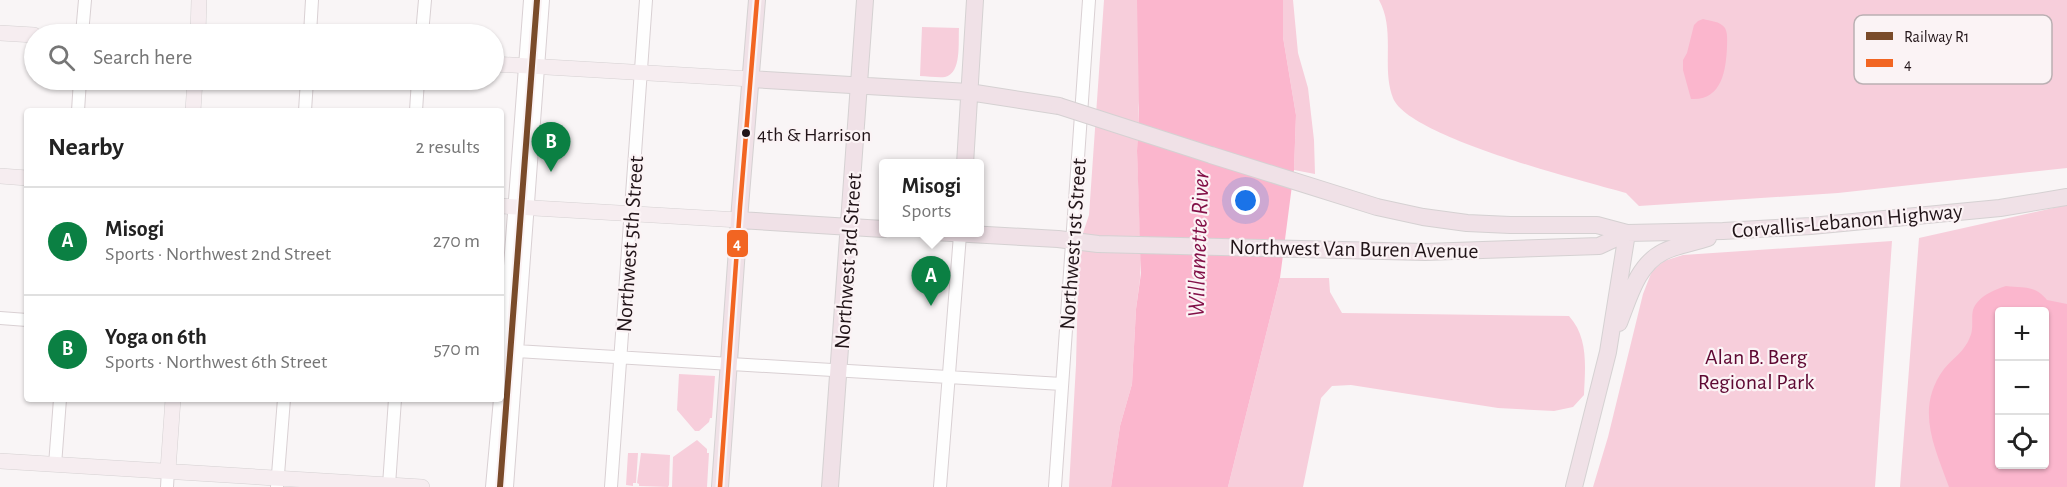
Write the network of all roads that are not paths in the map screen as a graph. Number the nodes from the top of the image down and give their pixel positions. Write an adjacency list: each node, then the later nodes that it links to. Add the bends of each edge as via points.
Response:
1 (85, 0): 12 (street)
2 (199, 0): 13 (main road)
3 (312, 0): 14 (street)
4 (425, 0): 15 (street)
5 (530, 0): 19 (street)
6 (543, 0): 19 (street)
7 (646, 0): 20 (street, Northwest 5th Street)
8 (757, 0): 21 (highway)
9 (865, 0): 22 (highway, Northwest 3rd Street)
10 (975, 0): 27 (highway)
11 (1089, 0): 45 (street, Northwest 1st Street)
12 (83, 24)
13 (198, 24)
14 (311, 24)
15 (423, 24)
16 (0, 33): 17 (main road)
17 (24, 34)
18 (504, 65): 19 (main road)
19 (532, 66): 20 (main road); 36 (street)
20 (642, 72): 21 (main road); 37 (street, Northwest 5th Street)
21 (751, 79): 22 (highway); 38 (highway)
22 (859, 86): 27 (highway); 39 (highway, Northwest 3rd Street)
23 (79, 90): 28 (street)
24 (194, 90): 29 (main road)
25 (306, 90): 30 (street)
26 (417, 90): 31 (street)
27 (969, 92): 32 (highway); 42 (highway, bridge, via 1059,106 1377,207 1467,223 1597,225)
28 (78, 108)
29 (193, 108)
30 (304, 108)
31 (416, 108)
32 (964, 159)
33 (0, 176): 34 (main road)
34 (24, 178)
35 (2067, 197): 41 (highway, Corvallis-Lebanon Highway, via 1920,216)
36 (514, 207): 37 (main road); 48 (street)
37 (632, 214): 38 (main road); 50 (street, Northwest 5th Street)
38 (739, 220): 39 (highway); 51 (highway)
39 (849, 227): 40 (highway); 53 (highway, Northwest 3rd Street)
40 (879, 229)
41 (1723, 231): 42 (highway, Corvallis-Lebanon Highway); 49 (highway, via 1663,252 1647,264 1635,283)
42 (1627, 233): 45 (highway, Northwest Van Buren Avenue, via 1599,246 1425,252 1098,244); 49 (highway)
43 (984, 235): 45 (highway, Northwest Van Buren Avenue, via 1014,236)
44 (960, 237): 54 (street)
45 (1071, 251): 55 (street, Northwest 1st Street)
46 (0, 318): 47 (street)
47 (24, 320)
48 (507, 350): 50 (street); 52 (street); 69 (street)
49 (1608, 352): 75 (highway)
50 (621, 357): 51 (street); 70 (street, Northwest 5th Street)
51 (729, 363): 53 (street); 71 (highway)
52 (504, 368)
53 (839, 370): 54 (street); 72 (highway, Northwest 3rd Street)
54 (949, 377): 55 (street); 73 (street)
55 (1062, 384): 74 (street, Northwest 1st Street)
56 (60, 402): 62 (street)
57 (173, 402): 63 (main road)
58 (284, 402): 64 (street)
59 (395, 402): 65 (street)
60 (500, 402): 68 (street)
61 (0, 461): 62 (main road)
62 (56, 465): 63 (main road)
63 (168, 470): 64 (main road); 66 (street)
64 (278, 482): 65 (main road)
65 (389, 485): 67 (main road)
66 (167, 487)
67 (422, 487)
68 (492, 487)
69 (507, 487)
70 (610, 487)
71 (720, 487)
72 (830, 487)
73 (940, 487)
74 (1055, 487)
75 (1574, 487)

